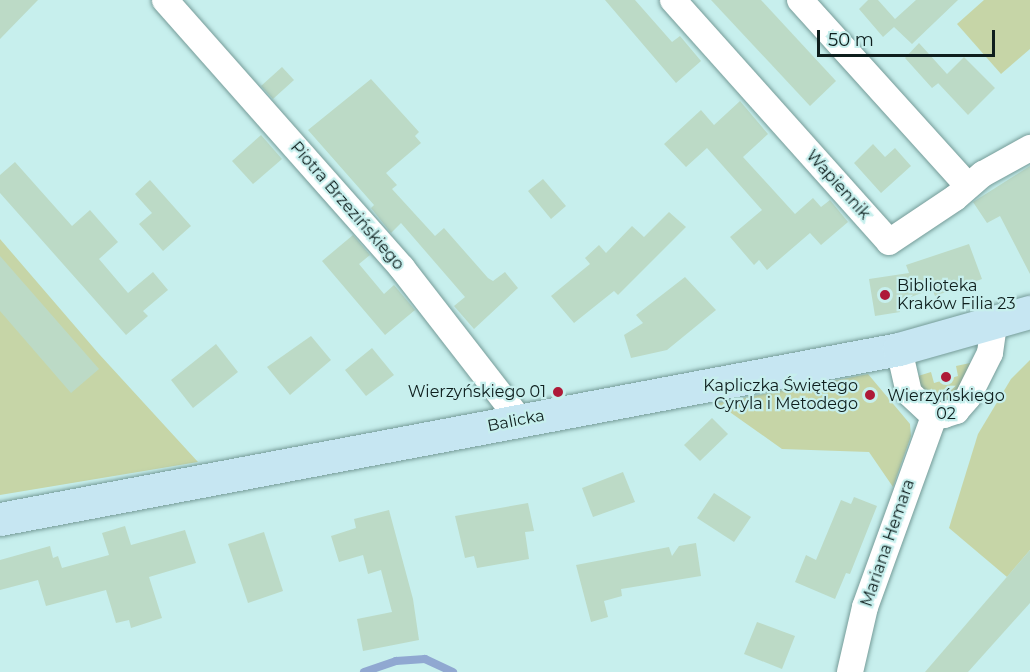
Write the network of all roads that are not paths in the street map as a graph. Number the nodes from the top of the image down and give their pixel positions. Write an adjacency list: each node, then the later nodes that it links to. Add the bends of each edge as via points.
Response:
1 (165, 0): 10 (street, Piotra Brzezińskiego, via 402,268)
2 (673, 0): 5 (street, Wapiennik, via 889,242 955,198)
3 (800, 0): 5 (street)
4 (1030, 148): 5 (street, Wapiennik)
5 (967, 185)
6 (1030, 312): 7 (street, Balicka)
7 (994, 324): 8 (street, Balicka); 9 (street, via 990,353 968,397 956,411)
8 (899, 349): 9 (street, via 909,393); 10 (street, Balicka)
9 (934, 416): 12 (street, Mariana Hemara, via 865,607)
10 (520, 420): 11 (street, Balicka)
11 (0, 519)
12 (850, 672)

